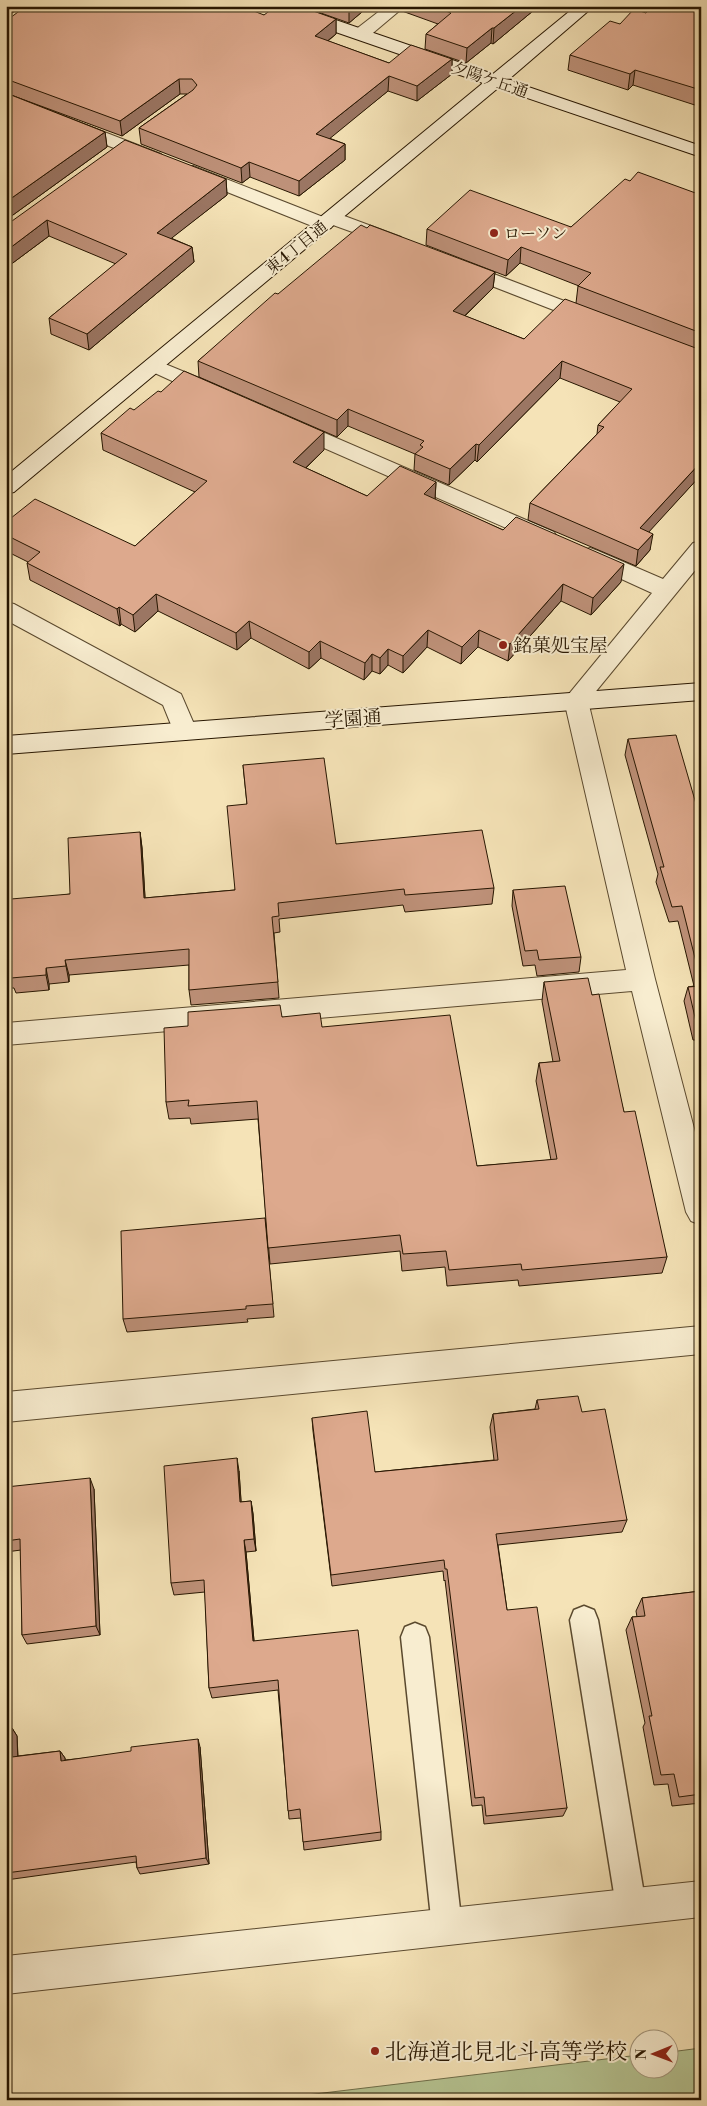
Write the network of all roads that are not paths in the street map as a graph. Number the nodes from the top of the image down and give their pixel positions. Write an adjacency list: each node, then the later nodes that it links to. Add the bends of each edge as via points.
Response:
1 (278, 6): 4 (street, 夕陽ケ丘通)
2 (397, 6): 4 (street)
3 (586, 6): 5 (street, 東4丁目通)
4 (361, 34): 5 (street, 夕陽ケ丘通)
5 (496, 81): 9 (street, 夕陽ケ丘通); 11 (street, 東4丁目通)
6 (6, 99): 8 (street)
7 (140, 134): 8 (street)
8 (125, 146): 10 (street); 11 (street)
9 (701, 152)
10 (109, 157)
11 (328, 221): 12 (street); 15 (street, 東4丁目通)
12 (415, 250)
13 (443, 260): 14 (street)
14 (608, 324)
15 (153, 365): 16 (street); 18 (street, 東4丁目通)
16 (234, 400)
17 (270, 416): 20 (street)
18 (6, 488)
19 (701, 548): 20 (street)
20 (666, 590): 23 (street)
21 (6, 610): 24 (street, via 173,700)
22 (701, 692): 23 (street, 学園通)
23 (576, 700): 24 (street, 学園通); 26 (street)
24 (185, 731): 25 (street, 学園通)
25 (6, 745)
26 (642, 979): 27 (street); 28 (street)
27 (6, 1034)
28 (701, 1212)
29 (701, 1340): 30 (street)
30 (6, 1408)
31 (584, 1620): 34 (lane)
32 (415, 1637): 35 (lane)
33 (701, 1899): 34 (street)
34 (631, 1906): 35 (street)
35 (447, 1926): 36 (street)
36 (6, 1975)

